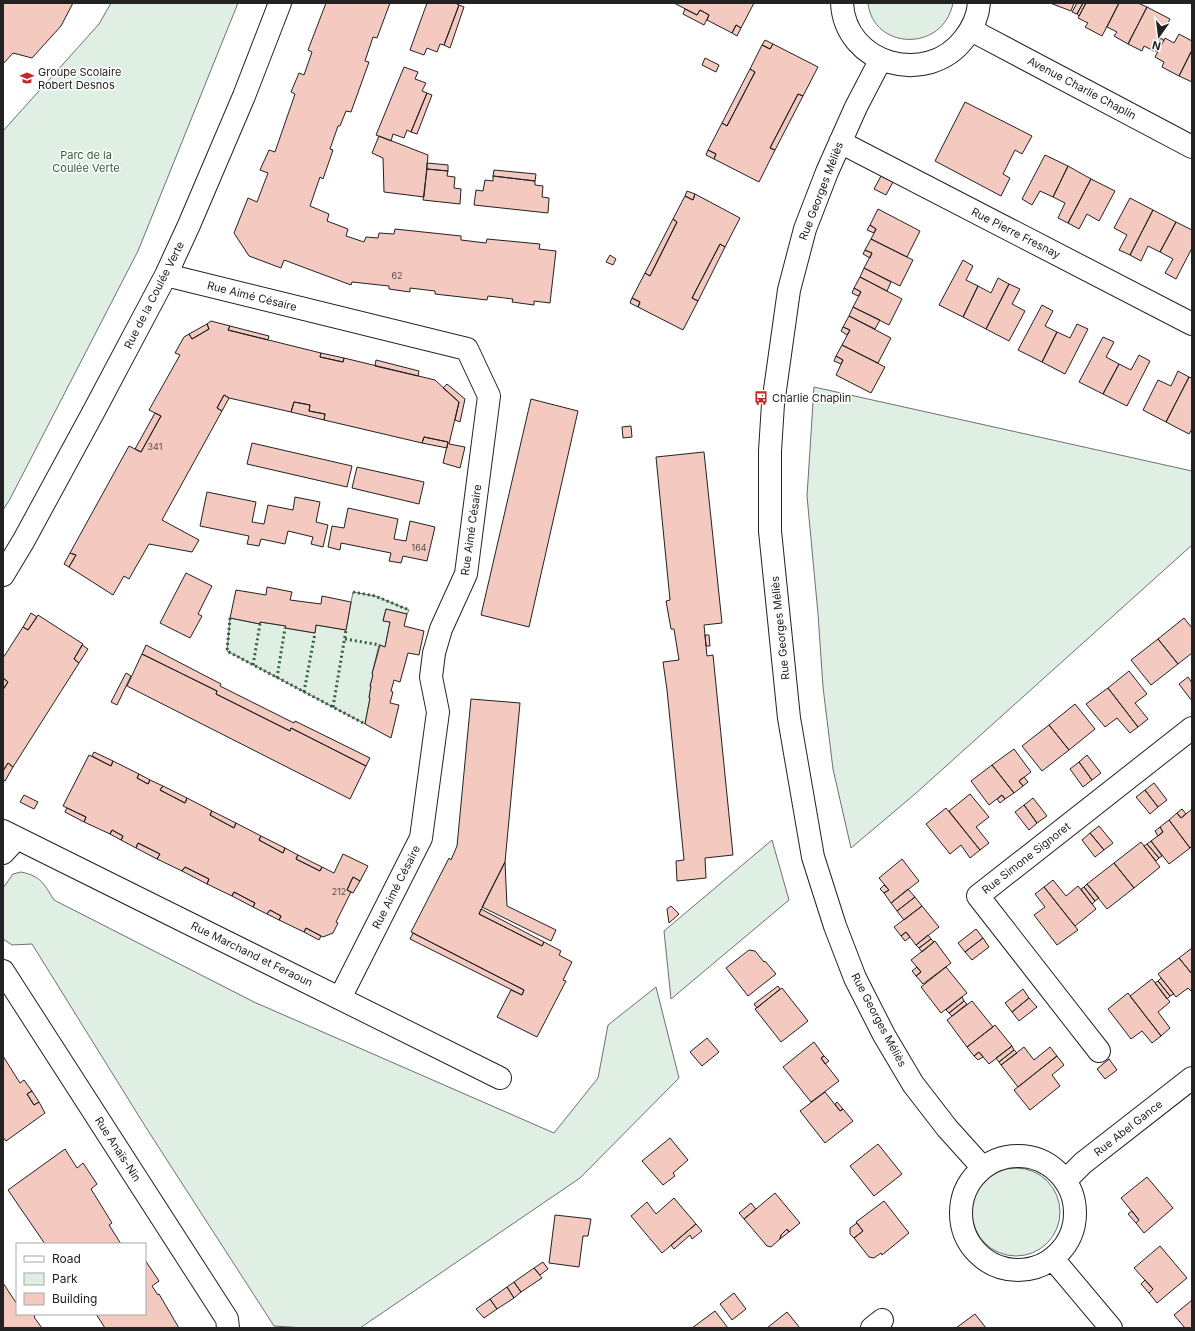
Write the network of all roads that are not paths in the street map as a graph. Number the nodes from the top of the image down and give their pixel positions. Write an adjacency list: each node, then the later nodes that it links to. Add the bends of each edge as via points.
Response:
1 (280, 3): 8 (street, Rue de la Coulée Verte, via 244,96)
2 (842, 3): 5 (street, via 842,11 850,31 863,48)
3 (979, 3): 4 (street)
4 (971, 30): 5 (street, via 958,47 941,59 921,65 900,65); 7 (street, Avenue Charlie Chaplin)
5 (881, 59): 6 (street, Rue Georges Méliès)
6 (840, 142): 9 (street, Rue Pierre Fresnay); 18 (street, Rue Georges Méliès, via 805,229 789,290 772,404 770,531 789,718 813,857 855,978 913,1084 947,1128)
7 (1192, 147)
8 (166, 275): 10 (street, Rue de la Coulée Verte); 14 (street, Rue Aimé Césaire, via 467,349 489,396 466,574 441,629 434,653 431,678 438,712 421,838)
9 (1192, 324)
10 (3, 575)
11 (1192, 728): 15 (street, Rue Simone Signoret, via 978,896)
12 (8, 841): 14 (street, Rue Marchand et Feraoun)
13 (3, 971): 21 (street, Rue Anaïs-Nin, via 227,1319)
14 (340, 998): 16 (street, Rue Marchand et Feraoun)
15 (1099, 1050)
16 (500, 1078)
17 (1192, 1078): 19 (street, Rue Abel Gance, via 1083,1163)
18 (983, 1168): 19 (street, via 999,1159 1017,1156 1036,1158 1052,1167); 20 (street, via 970,1181 962,1198 960,1211 964,1235 974,1251 988,1262 1004,1269 1021,1271 1038,1268)
19 (1065, 1181): 20 (street, via 1073,1196 1073,1230 1065,1246)
20 (1053, 1259): 22 (street)
21 (228, 1328)
22 (1111, 1328)

